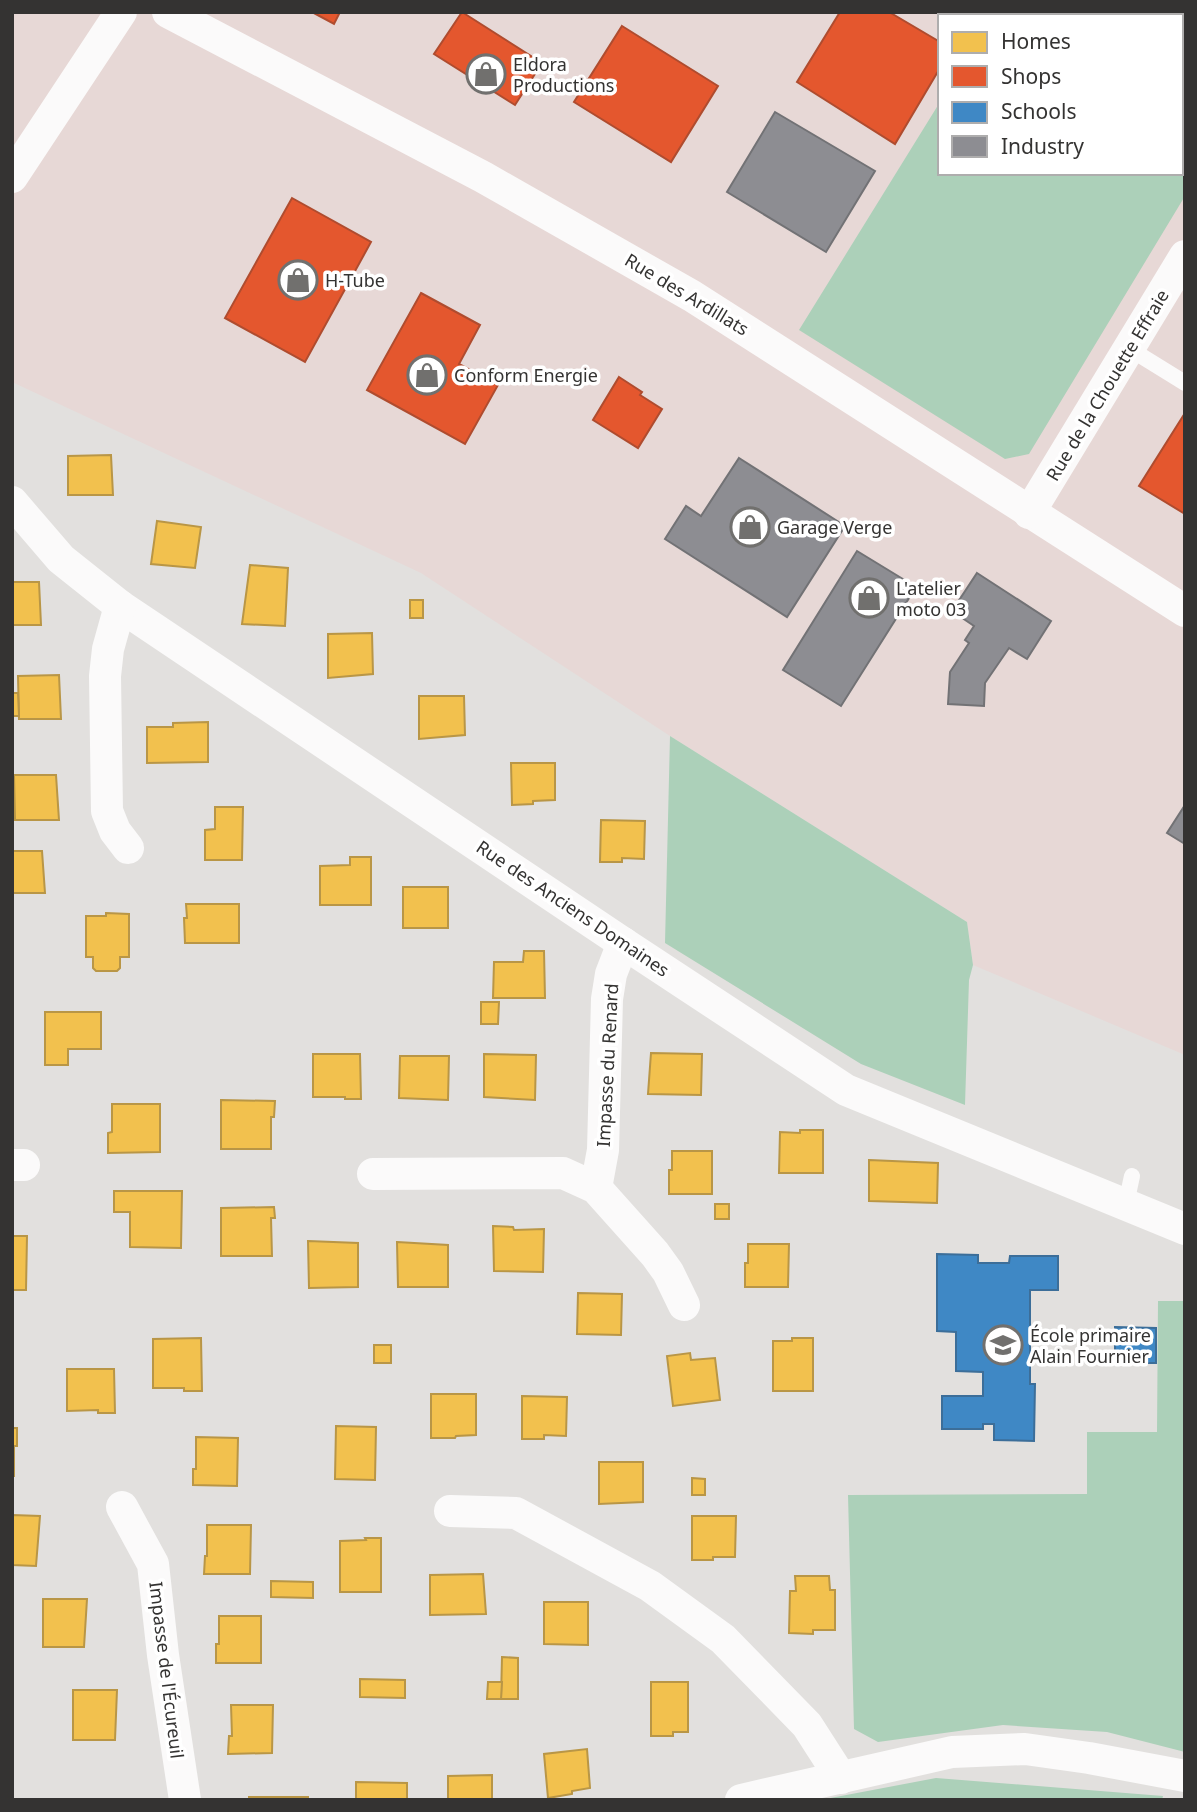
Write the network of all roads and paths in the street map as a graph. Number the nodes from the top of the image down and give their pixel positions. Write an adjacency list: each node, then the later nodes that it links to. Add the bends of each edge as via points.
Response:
1 (121, 12): 3 (street)
2 (168, 12): 8 (street, Rue des Ardillats, via 637,263)
3 (12, 177)
4 (1185, 256): 5 (street, Rue de la Chouette Effraie)
5 (1130, 349): 6 (lane); 8 (street, Rue de la Chouette Effraie)
6 (1185, 383)
7 (12, 502): 9 (street, Rue des Anciens Domaines, via 61,559)
8 (1029, 513): 10 (street, Rue des Ardillats)
9 (120, 606): 11 (street, via 105,676 107,811); 12 (street, Rue des Anciens Domaines)
10 (1185, 611)
11 (128, 848)
12 (623, 943): 14 (street, Impasse du Renard, via 607,999 603,1150); 15 (street, Rue des Anciens Domaines, via 846,1090 1129,1190)
13 (373, 1174): 14 (street, via 563,1174)
14 (596, 1188): 16 (street, via 668,1272)
15 (1185, 1229)
16 (684, 1305)
17 (122, 1507): 21 (street, Impasse de l'Écureuil, via 153,1564)
18 (450, 1511): 20 (street, via 516,1513 650,1586 723,1639 807,1725)
19 (1185, 1776): 20 (street, via 1025,1749 952,1752)
20 (841, 1777): 22 (street)
21 (185, 1800)
22 (741, 1800)

